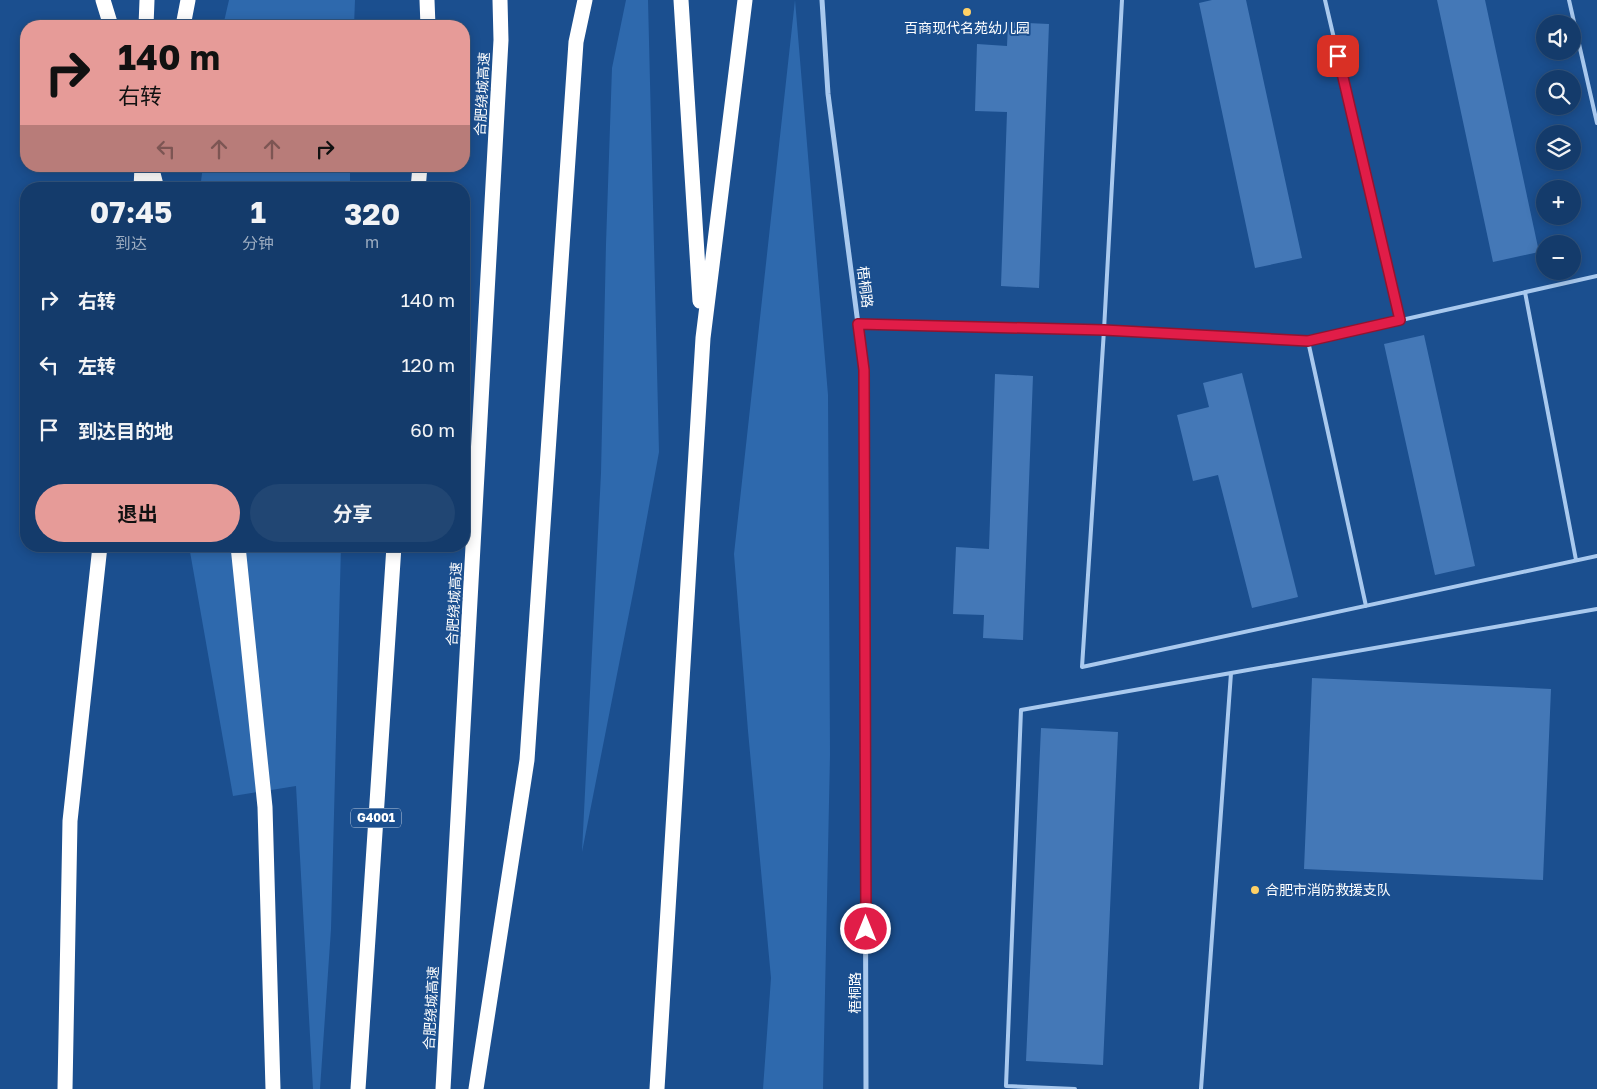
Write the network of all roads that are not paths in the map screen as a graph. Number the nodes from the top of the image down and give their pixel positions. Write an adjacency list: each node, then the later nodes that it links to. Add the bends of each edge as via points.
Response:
1 (103, 0): 13 (highway)
2 (147, 0): 14 (highway)
3 (188, 0): 15 (highway)
4 (427, 0): 16 (highway)
5 (500, 0): 36 (highway, 合肥绕城高速, via 502,40)
6 (585, 0): 37 (highway, via 576,42 527,760)
7 (681, 0): 23 (highway)
8 (745, 0): 23 (highway)
9 (822, 0): 21 (street, 梧桐路, via 828,94)
10 (1122, 0): 22 (lane)
11 (1325, 0): 20 (lane)
12 (1569, 0): 17 (lane)
13 (109, 20)
14 (146, 20)
15 (184, 20)
16 (428, 20)
17 (1597, 123)
18 (1597, 276): 19 (lane)
19 (1525, 292): 20 (lane); 29 (lane)
20 (1400, 320): 24 (lane)
21 (858, 324): 22 (lane); 39 (street, 梧桐路, via 864,370)
22 (1104, 330): 24 (lane); 30 (lane, via 1082,667)
23 (703, 338): 38 (highway)
24 (1308, 341): 30 (lane)
25 (99, 552): 33 (highway, via 70,821)
26 (239, 552): 34 (highway, via 265,807)
27 (394, 552): 35 (highway, G4001)
28 (1597, 556): 29 (lane)
29 (1576, 560): 30 (lane)
30 (1366, 606)
31 (1597, 609): 32 (lane)
32 (1231, 673): 40 (lane, via 1021,710 1006,1086); 41 (lane)
33 (65, 1089)
34 (273, 1089)
35 (358, 1089)
36 (442, 1089)
37 (476, 1089)
38 (657, 1089)
39 (866, 1089)
40 (1075, 1089)
41 (1201, 1089)

